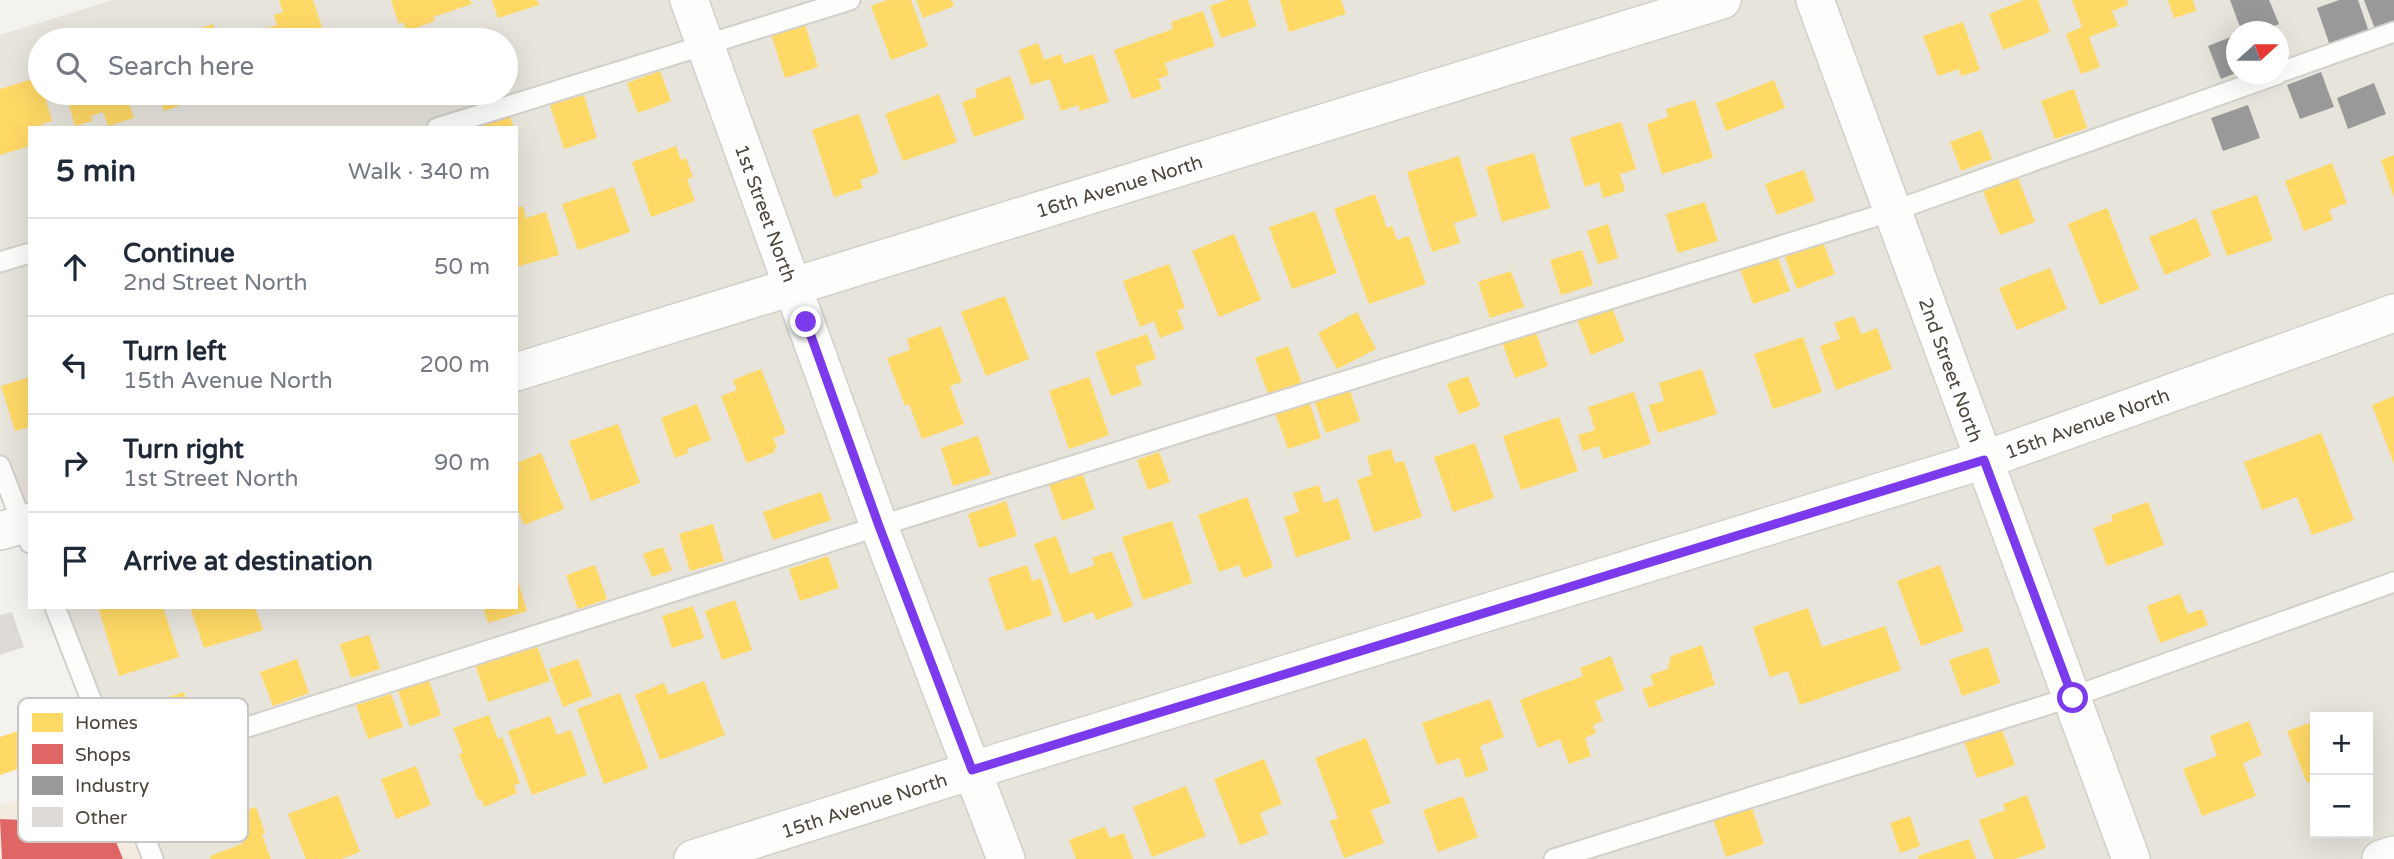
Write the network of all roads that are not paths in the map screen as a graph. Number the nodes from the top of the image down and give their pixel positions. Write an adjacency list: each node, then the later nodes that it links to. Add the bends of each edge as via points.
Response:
1 (689, 0): 6 (street, 1st Street North)
2 (850, 0): 6 (lane)
3 (1722, 0): 15 (street, 16th Avenue North)
4 (1815, 0): 12 (street, 2nd Street North)
5 (2394, 32): 7 (lane)
6 (706, 45): 9 (lane); 15 (street, 1st Street North)
7 (2289, 69)
8 (2247, 84): 12 (lane)
9 (518, 103)
10 (512, 105): 11 (lane)
11 (443, 126)
12 (1893, 211): 18 (street, 2nd Street North); 20 (lane)
13 (28, 254): 14 (lane)
14 (0, 262)
15 (793, 286): 17 (street, 16th Avenue North); 20 (street, 1st Street North)
16 (2394, 313): 18 (street, 15th Avenue North)
17 (518, 371)
18 (1984, 460): 25 (street, 2nd Street North); 27 (street, 15th Avenue North)
19 (0, 466): 21 (lane)
20 (879, 526): 26 (lane); 27 (street, 1st Street North)
21 (20, 530)
22 (2394, 582): 25 (lane)
23 (56, 609): 24 (lane)
24 (91, 698)
25 (2073, 698): 33 (lane); 34 (street, 2nd Street North)
26 (248, 727)
27 (972, 770): 31 (street, 15th Avenue North); 32 (street, 1st Street North)
28 (147, 842): 30 (lane)
29 (2394, 855): 35 (street)
30 (153, 859)
31 (693, 859)
32 (1006, 859)
33 (1554, 859)
34 (2131, 859)
35 (2381, 859)

